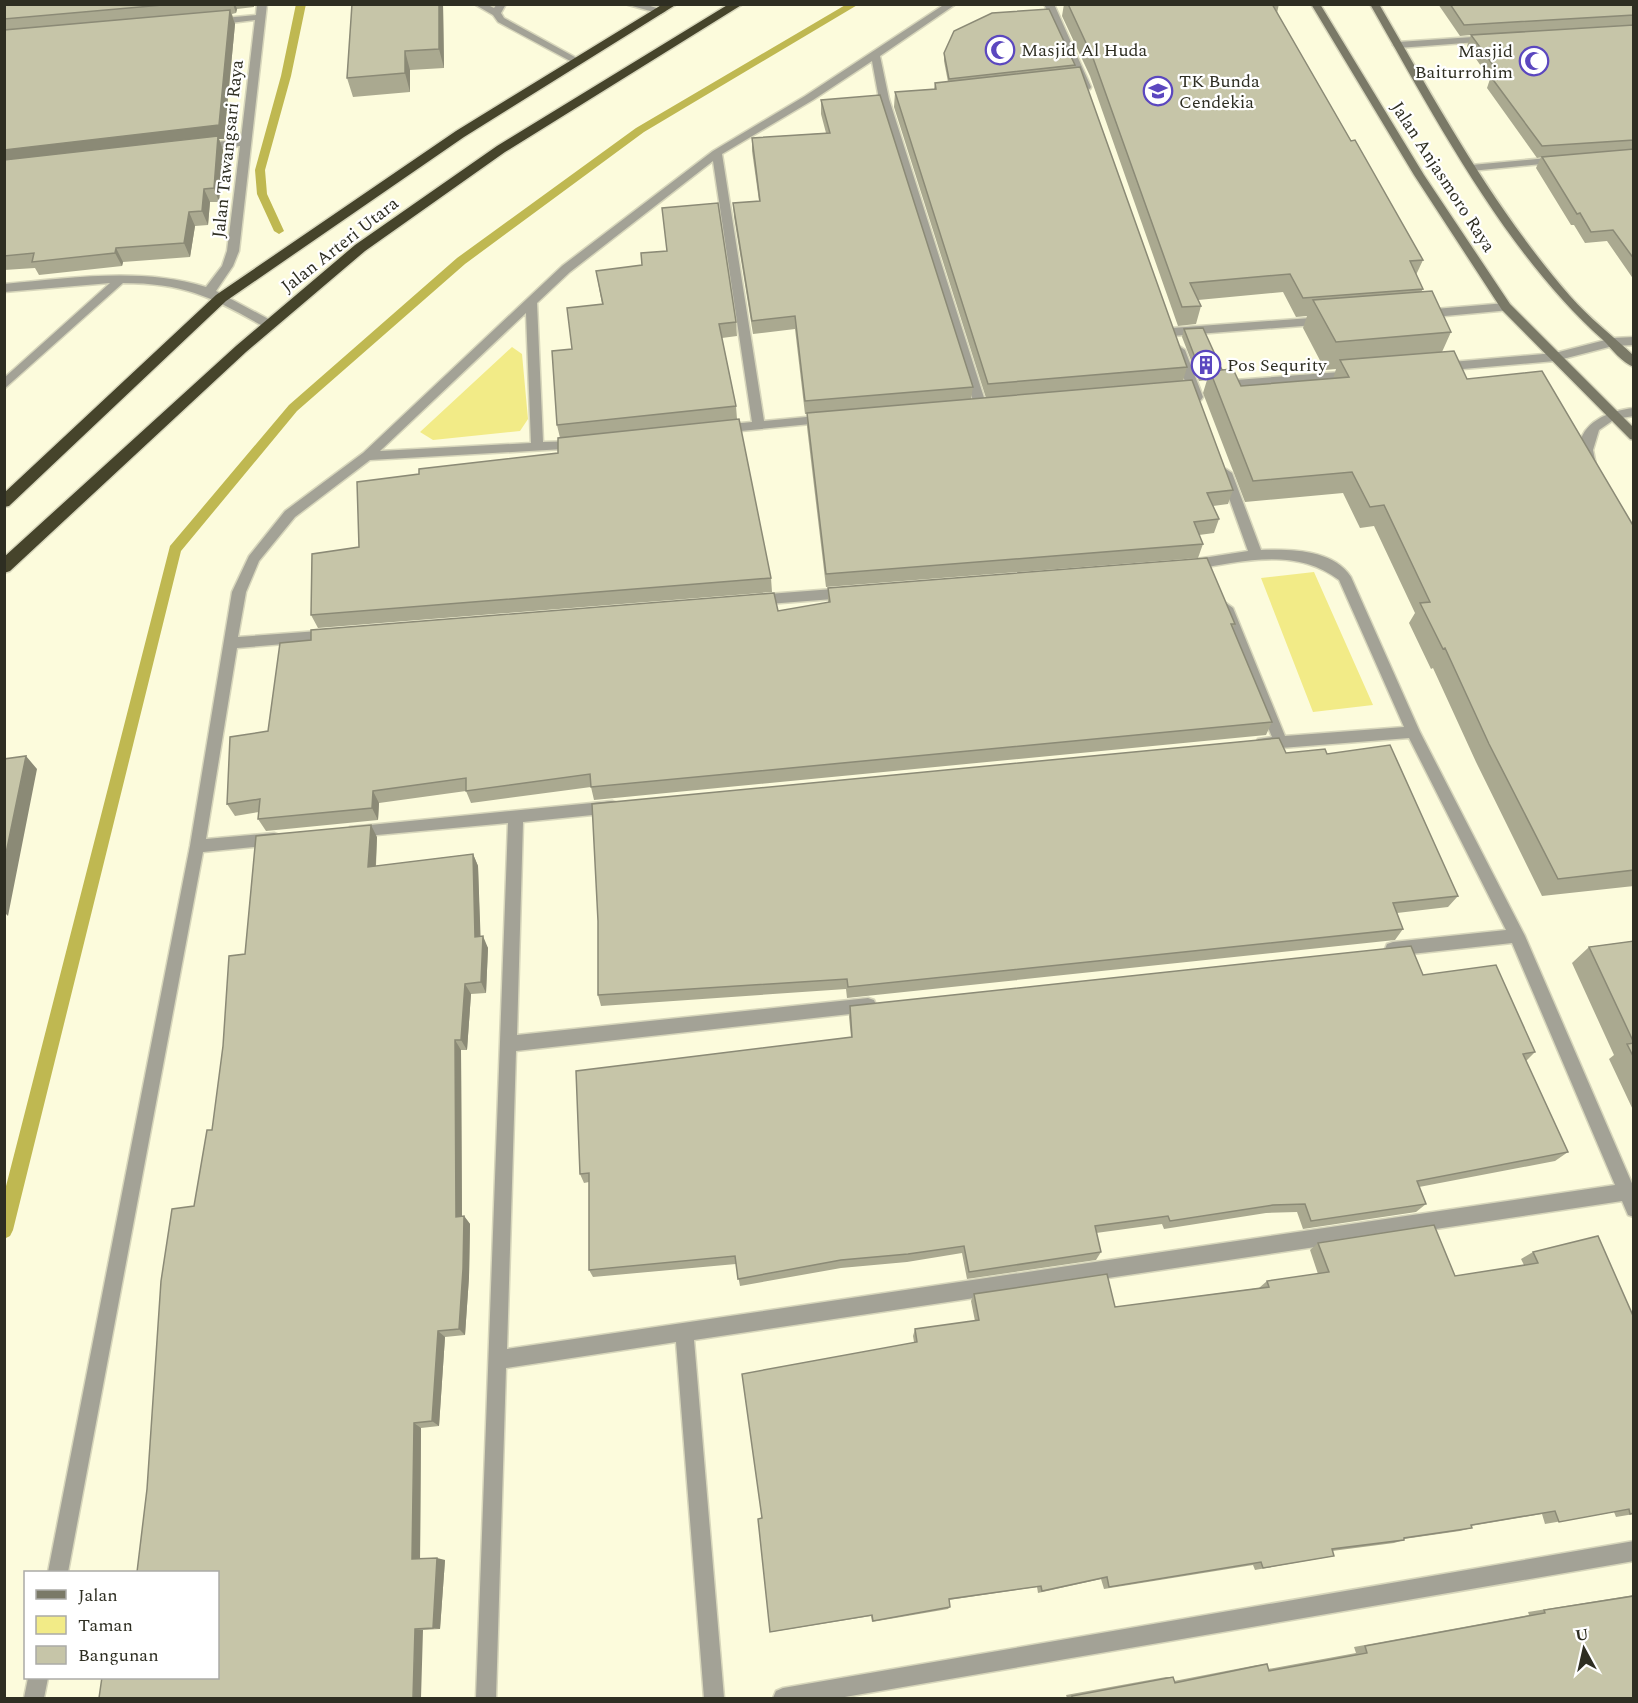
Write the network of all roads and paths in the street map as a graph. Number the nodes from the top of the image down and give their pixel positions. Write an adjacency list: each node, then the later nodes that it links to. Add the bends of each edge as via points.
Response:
1 (262, 4): 11 (street, Jalan Tawangsari Raya)
2 (478, 4): 10 (street)
3 (629, 4): 9 (street)
4 (738, 4): 32 (highway, Jalan Arteri Utara, via 501,149 360,248)
5 (952, 4): 15 (street)
6 (1049, 4): 17 (street)
7 (1315, 4): 29 (street, Jalan Anjasmoro Raya, via 1419,175)
8 (1374, 4): 14 (street, Jalan Anjasmoro Raya)
9 (667, 8): 16 (highway, Jalan Arteri Utara)
10 (499, 9): 16 (street, via 512,26)
11 (260, 16): 12 (street); 20 (street, Jalan Tawangsari Raya)
12 (200, 23)
13 (1494, 39): 14 (street)
14 (1398, 45): 24 (street, Jalan Anjasmoro Raya)
15 (874, 54): 22 (street); 41 (street)
16 (577, 62): 27 (highway, Jalan Arteri Utara)
17 (1083, 77): 18 (street); 19 (street)
18 (1071, 79)
19 (1090, 99)
20 (246, 141): 21 (street); 27 (street, Jalan Tawangsari Raya, via 233,251)
21 (188, 148)
22 (717, 153): 28 (street, via 566,269); 46 (street)
23 (1574, 159): 24 (street)
24 (1471, 168): 34 (street, Jalan Anjasmoro Raya, via 1514,232 1566,298)
25 (119, 281): 26 (street); 27 (street, via 175,283); 39 (street)
26 (4, 288)
27 (215, 295): 32 (street); 54 (highway, Jalan Arteri Utara)
28 (531, 302): 50 (street); 52 (street)
29 (1506, 307): 30 (street); 35 (street, Jalan Anjasmoro Raya)
30 (1413, 314)
31 (1332, 320): 40 (street, via 1170,326)
32 (270, 325): 56 (highway, Jalan Arteri Utara)
33 (1634, 341): 34 (street)
34 (1613, 342): 35 (street); 36 (street, Jalan Anjasmoro Raya)
35 (1555, 357): 37 (street); 44 (street, Jalan Anjasmoro Raya)
36 (1634, 363)
37 (1428, 368)
38 (1370, 373): 40 (street)
39 (4, 385)
40 (1198, 387): 42 (street)
41 (982, 406)
42 (1202, 410)
43 (1634, 412): 44 (street)
44 (1614, 414): 48 (street, Jalan Anjasmoro Raya); 53 (street, via 1598,421 1590,432 1585,455)
45 (841, 418): 46 (street)
46 (759, 425): 47 (street)
47 (702, 431)
48 (1634, 436)
49 (587, 444): 50 (street)
50 (537, 447): 52 (street)
51 (1219, 454): 55 (street)
52 (367, 456): 62 (street, via 290,514 254,559 239,592)
53 (1598, 479)
54 (4, 502)
55 (1256, 555): 57 (street, via 1210,569); 63 (street, via 1296,554 1329,564 1344,578)
56 (4, 567)
57 (1172, 567)
58 (862, 592): 60 (street)
59 (1221, 595): 64 (street)
60 (743, 602)
61 (350, 633): 62 (street)
62 (230, 643): 70 (street)
63 (1413, 732): 64 (street); 71 (street)
64 (1281, 742): 65 (street)
65 (1245, 745)
66 (622, 806): 67 (street)
67 (516, 816): 68 (street); 74 (street)
68 (339, 833)
69 (291, 837): 70 (street)
70 (197, 846): 80 (street)
71 (1517, 936): 72 (street); 75 (street)
72 (1375, 951)
73 (888, 1003): 74 (street)
74 (507, 1044): 78 (street)
75 (1626, 1192): 76 (street); 77 (street)
76 (1634, 1209)
77 (684, 1331): 78 (street); 84 (street)
78 (496, 1360): 83 (street)
79 (1634, 1551): 85 (street)
80 (58, 1571)
81 (38, 1679): 82 (street)
82 (34, 1698)
83 (486, 1698)
84 (714, 1698)
85 (783, 1698)

